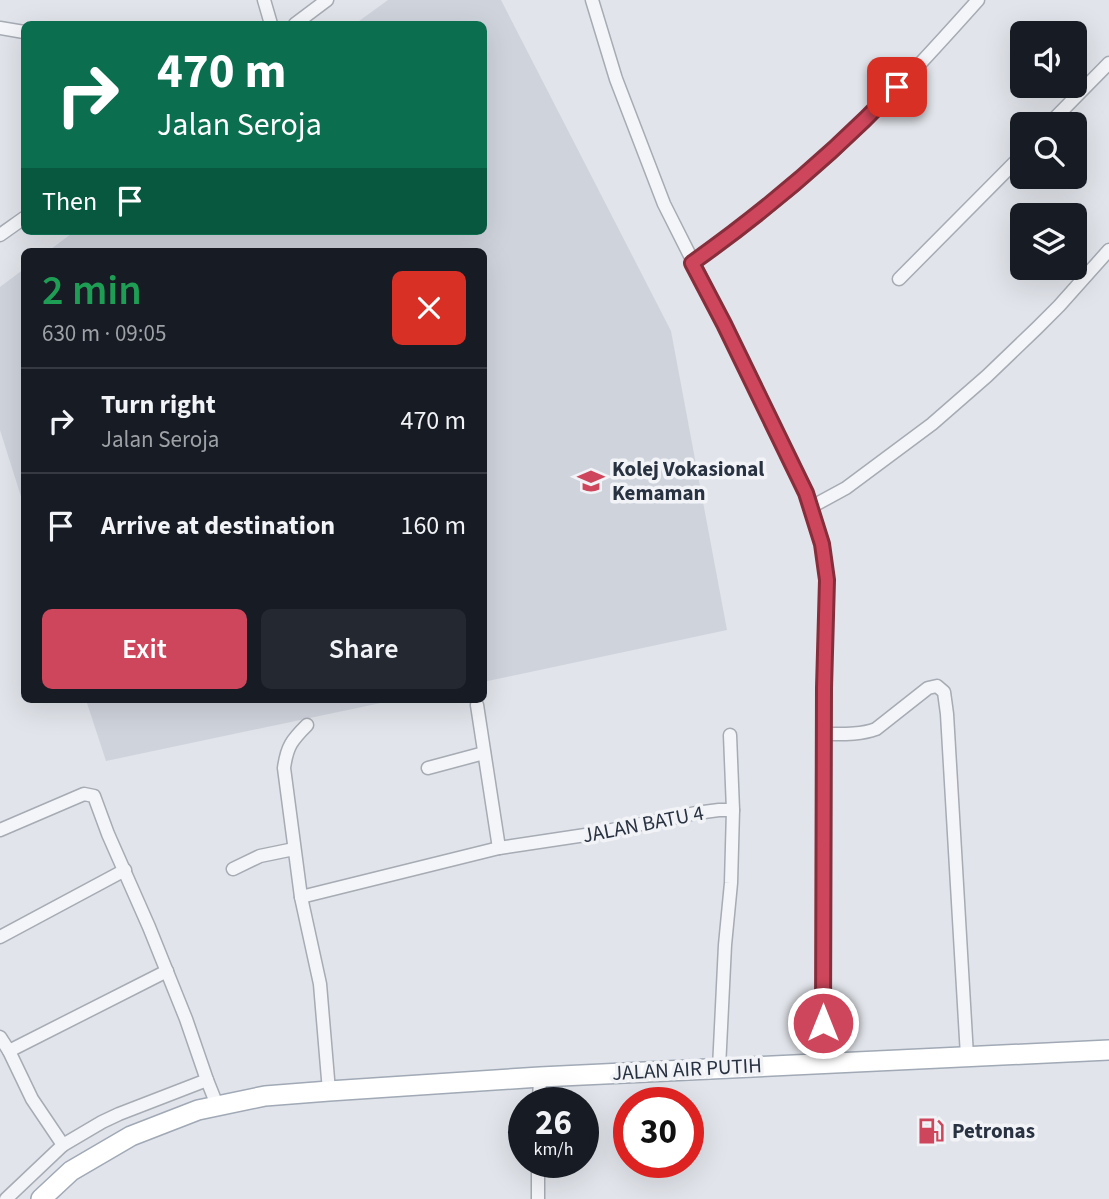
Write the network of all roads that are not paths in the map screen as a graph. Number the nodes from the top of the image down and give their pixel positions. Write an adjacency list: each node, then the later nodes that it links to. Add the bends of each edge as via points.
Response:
1 (264, 0): 5 (street)
2 (327, 0): 6 (street)
3 (592, 0): 15 (street, via 644,155)
4 (978, 0): 15 (street, via 817,166)
5 (270, 21)
6 (299, 21)
7 (0, 28): 8 (street)
8 (21, 32)
9 (1109, 63): 10 (street)
10 (1061, 112)
11 (1010, 167): 16 (street)
12 (21, 220): 13 (street)
13 (0, 235)
14 (1109, 250): 17 (street, via 1038,328 932,424 846,488)
15 (692, 263): 17 (street)
16 (899, 279)
17 (811, 507): 21 (street, via 827,580)
18 (477, 705): 22 (street)
19 (307, 726): 27 (street, via 291,741 284,768)
20 (730, 734): 24 (street)
21 (824, 734): 36 (street, via 871,731 928,688 937,686 944,692); 37 (street)
22 (484, 753): 23 (street); 26 (street)
23 (428, 768)
24 (733, 810): 26 (street, JALAN BATU 4); 38 (street, JALAN BATU 4)
25 (0, 830): 29 (street, via 90,794)
26 (499, 848): 30 (street, JALAN BATU 4)
27 (294, 849): 28 (street, via 260,856); 30 (street)
28 (233, 869)
29 (125, 870): 31 (street); 32 (street)
30 (301, 897): 42 (street, via 320,985)
31 (0, 937)
32 (167, 971): 35 (street); 40 (street)
33 (0, 1037): 35 (street)
34 (1109, 1050): 36 (main road, JALAN AIR PUTIH)
35 (9, 1051): 44 (street, via 32,1100)
36 (967, 1056): 37 (main road, JALAN AIR PUTIH)
37 (823, 1064): 38 (main road, JALAN AIR PUTIH)
38 (719, 1068): 39 (main road, JALAN AIR PUTIH)
39 (540, 1077): 41 (street); 42 (main road, JALAN AIR PUTIH)
40 (207, 1080): 43 (street); 44 (street, via 119,1114)
41 (540, 1087)
42 (329, 1091): 43 (main road, JALAN AIR PUTIH)
43 (217, 1105): 47 (main road, JALAN AIR PUTIH, via 170,1119 122,1141 71,1171)
44 (63, 1145): 46 (street)
45 (538, 1178): 48 (street)
46 (13, 1196)
47 (41, 1199)
48 (538, 1199)

